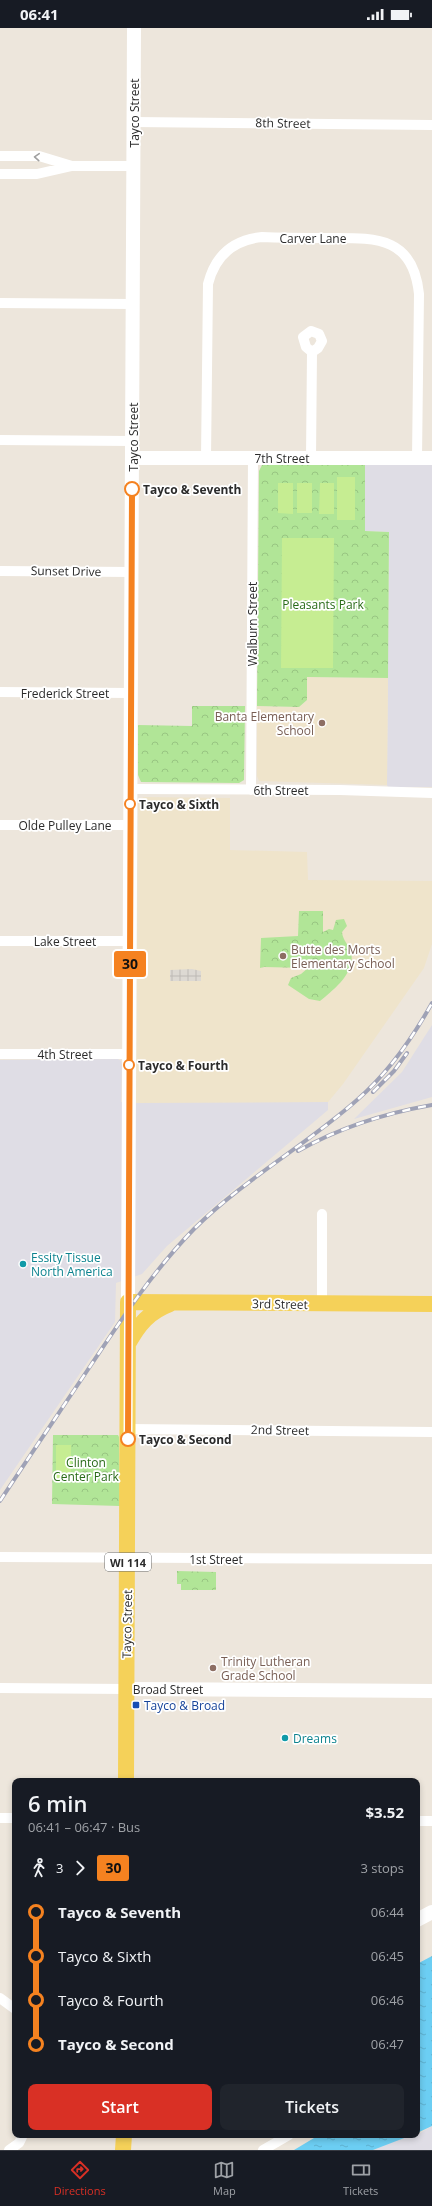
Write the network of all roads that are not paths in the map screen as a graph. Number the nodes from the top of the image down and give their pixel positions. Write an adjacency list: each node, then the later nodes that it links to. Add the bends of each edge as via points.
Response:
1 (134, 28): 2 (street, Tayco Street)
2 (134, 122): 3 (street, 8th Street); 6 (street, Tayco Street)
3 (432, 125)
4 (0, 156): 5 (street, one-way to 4, via 39,156)
5 (72, 166): 6 (street); 7 (street, via 38,174)
6 (134, 166): 9 (street, Tayco Street)
7 (0, 174)
8 (0, 303): 9 (street)
9 (133, 304): 12 (street, Tayco Street)
10 (312, 352): 16 (street)
11 (0, 440): 12 (street)
12 (133, 441): 13 (street, Tayco Street)
13 (132, 458): 14 (street, 7th Street); 20 (street, Tayco Street)
14 (206, 458): 15 (street, 7th Street); 17 (street, Carver Lane, via 208,284 218,259 230,247 250,238 262,237 368,238 389,243 406,257 416,278 419,294)
15 (253, 458): 16 (street, 7th Street); 24 (street, Walburn Street)
16 (311, 458): 17 (street, 7th Street)
17 (417, 458): 18 (street, 7th Street)
18 (432, 458)
19 (0, 571): 20 (street, Sunset Drive)
20 (132, 572): 22 (street, Tayco Street)
21 (0, 692): 22 (street, Frederick Street)
22 (131, 693): 23 (street, Tayco Street)
23 (130, 790): 24 (street, 6th Street); 27 (street, Tayco Street)
24 (251, 790): 25 (street, 6th Street)
25 (432, 793)
26 (0, 825): 27 (street, Olde Pulley Lane)
27 (130, 825): 29 (street, Tayco Street)
28 (0, 941): 29 (street, Lake Street)
29 (129, 942): 31 (street, Tayco Street)
30 (0, 1054): 31 (street, 4th Street)
31 (129, 1054): 33 (street, Tayco Street)
32 (322, 1214): 35 (street)
33 (128, 1302): 34 (main road, 3rd Street); 37 (main road, Tayco Street / WI 114)
34 (173, 1302): 35 (main road, 3rd Street); 37 (main road, via 149,1314)
35 (322, 1304): 36 (main road, 3rd Street)
36 (432, 1304)
37 (128, 1344): 38 (main road, Tayco Street / WI 114)
38 (128, 1429): 39 (street, 2nd Street); 41 (main road, Tayco Street / WI 114)
39 (432, 1432)
40 (0, 1557): 41 (street, 1st Street)
41 (128, 1558): 42 (street, 1st Street); 44 (main road, Tayco Street / WI 114)
42 (432, 1559)
43 (0, 1688): 44 (street, Broad Street)
44 (127, 1689): 45 (street, Broad Street); 46 (main road, Tayco Street / WI 114)
45 (432, 1691)
46 (126, 1778)
47 (0, 1818): 48 (street)
48 (12, 1818)
49 (432, 1820): 50 (street)
50 (420, 1821)
51 (432, 1912): 52 (street)
52 (420, 1918)
53 (2, 2003): 54 (street)
54 (12, 2008)
55 (22, 2138): 58 (street)
56 (124, 2138): 59 (main road)
57 (284, 2138): 60 (street)
58 (9, 2150)
59 (123, 2150)
60 (263, 2150)

